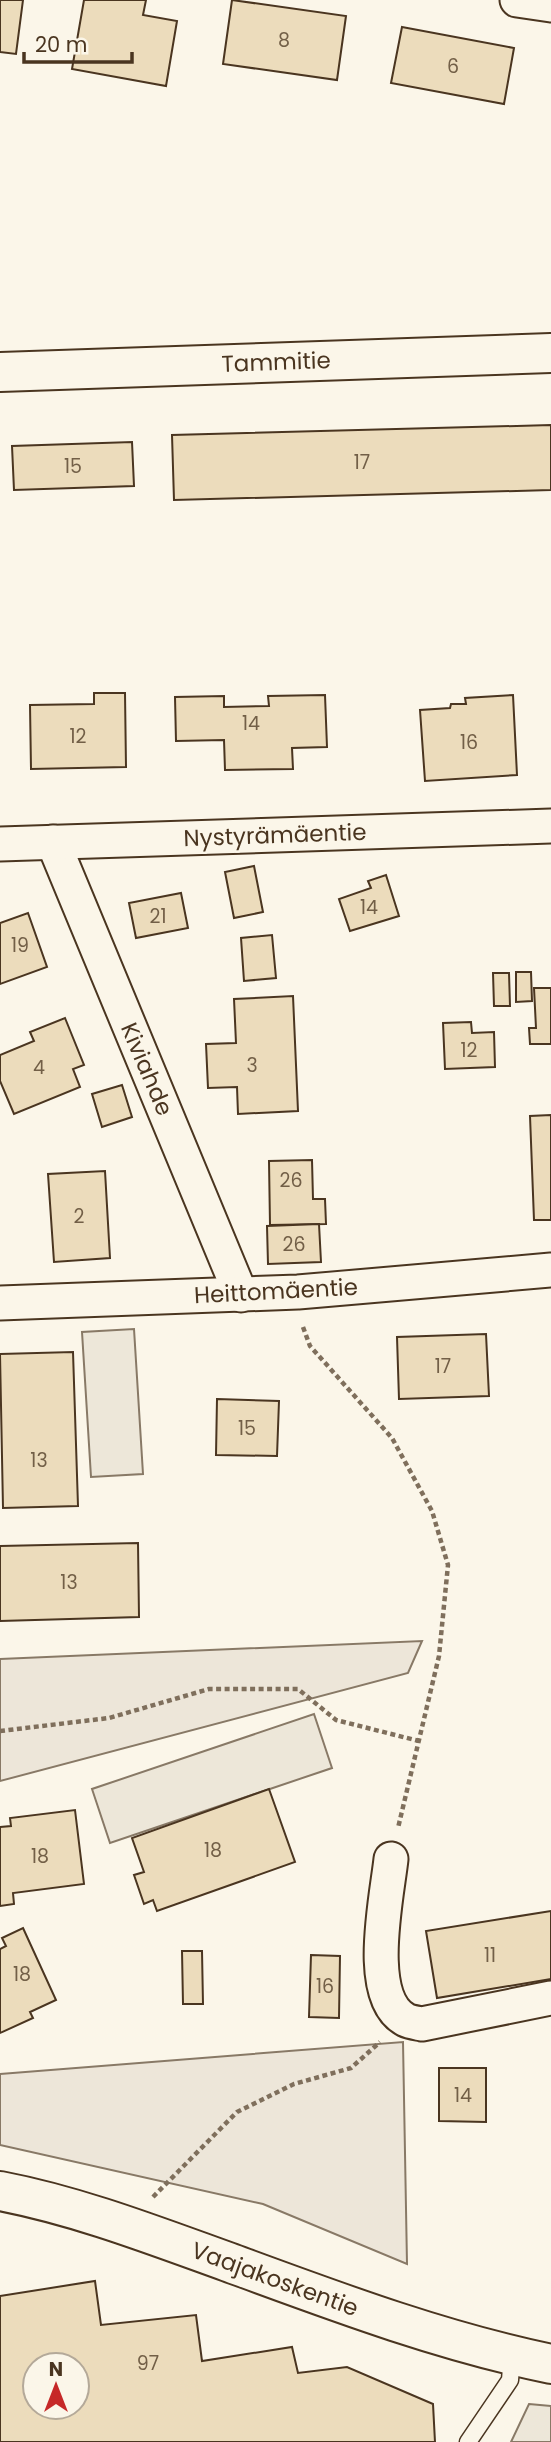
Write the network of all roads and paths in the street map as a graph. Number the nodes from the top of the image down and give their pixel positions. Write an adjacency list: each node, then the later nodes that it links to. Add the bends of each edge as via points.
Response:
1 (517, 0): 2 (street)
2 (551, 5)
3 (551, 353): 4 (main road, Tammitie)
4 (0, 372)
5 (551, 826): 6 (street, Nystyrämäentie)
6 (53, 842): 7 (street, Nystyrämäentie); 10 (street, Kiviahde)
7 (0, 844)
8 (551, 1270): 9 (street, Heittomäentie)
9 (298, 1292): 10 (street, Heittomäentie); 13 (path, via 299,1318 310,1346 392,1438 432,1511 448,1565 439,1656)
10 (241, 1295): 11 (street, Heittomäentie)
11 (0, 1303)
12 (0, 1731): 13 (path, via 109,1718 209,1689 298,1689 336,1720)
13 (419, 1741): 14 (path)
14 (391, 1859): 16 (street, via 382,1983)
15 (551, 1998): 16 (street, via 422,2024)
16 (405, 2020): 18 (path, via 351,2068 294,2084 237,2112)
17 (0, 2191): 19 (main road, Vaajakoskentie, via 131,2227 424,2332)
18 (147, 2203)
19 (512, 2356): 20 (main road, Vaajakoskentie); 21 (lane, via 510,2380)
20 (551, 2364)
21 (468, 2442)

